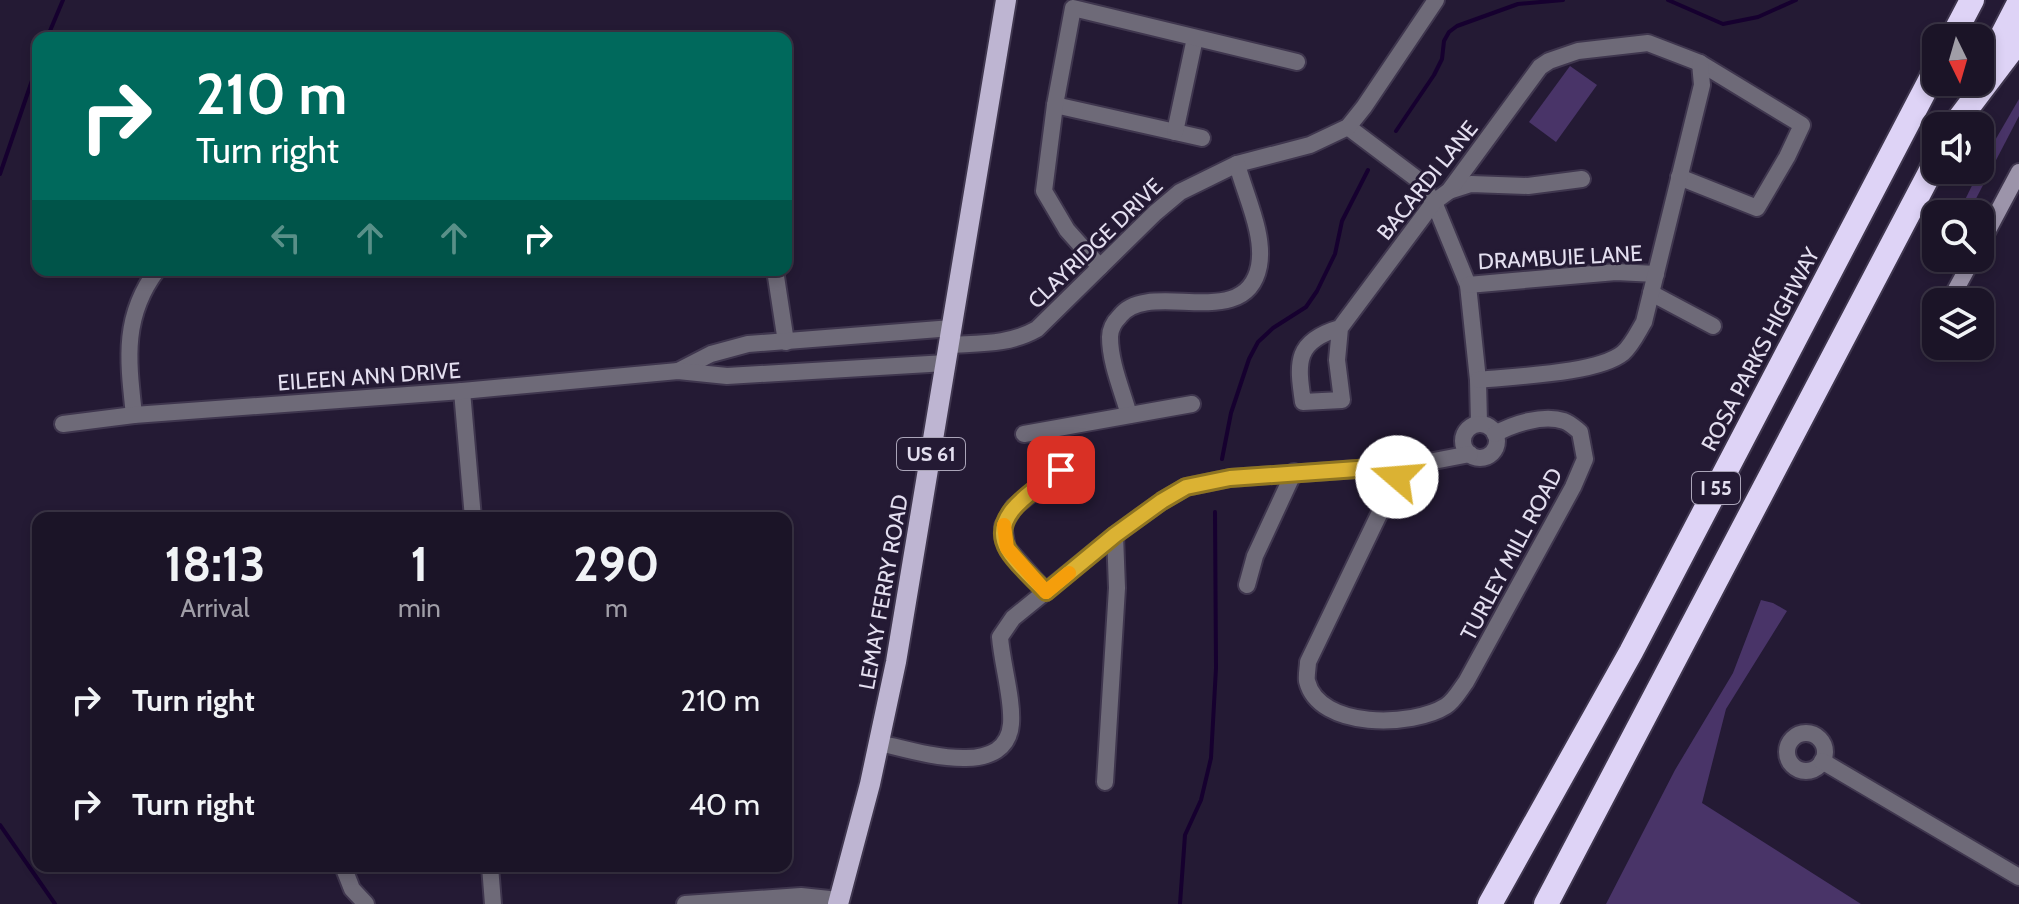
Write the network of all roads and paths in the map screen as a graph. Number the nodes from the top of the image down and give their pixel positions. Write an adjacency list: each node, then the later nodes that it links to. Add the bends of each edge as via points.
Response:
1 (1006, 0): 36 (main road, LEMAY FERRY ROAD / US 61)
2 (1436, 0): 16 (street, CLAYRIDGE DRIVE)
3 (1963, 0): 6 (highway)
4 (1972, 0): 7 (highway)
5 (2019, 3): 10 (highway)
6 (1957, 24)
7 (1959, 24)
8 (1195, 38): 11 (street); 14 (street, via 1073,8); 17 (street)
9 (2019, 40): 15 (highway)
10 (1994, 51)
11 (1297, 62)
12 (1700, 63): 21 (street, via 1702,85); 21 (street, via 1802,125 1757,208); 24 (street, BACARDI LANE, via 1648,43 1578,51 1549,61)
13 (1922, 96): 65 (highway, ROSA PARKS HIGHWAY / I 55, via 1605,700)
14 (1055, 105): 17 (street); 27 (street, via 1044,191 1067,230)
15 (1964, 112)
16 (1348, 127): 19 (street, CLAYRIDGE DRIVE, via 1310,145); 25 (street, via 1417,179)
17 (1175, 132): 18 (street)
18 (1202, 138)
19 (1237, 164): 27 (street, CLAYRIDGE DRIVE, via 1180,192); 42 (street, via 1259,252 1255,277 1244,291 1222,301 1141,303 1125,309 1110,335)
20 (2019, 172): 26 (street)
21 (1679, 177): 28 (street)
22 (1582, 179): 24 (street, via 1528,186 1471,184)
23 (1924, 184): 66 (highway, I 55)
24 (1449, 191): 25 (street, BACARDI LANE)
25 (1434, 202): 31 (street); 34 (street, BACARDI LANE)
26 (1994, 219)
27 (1100, 267): 36 (street, CLAYRIDGE DRIVE, via 1023,337)
28 (1656, 274): 31 (street, DRAMBUIE LANE, via 1616,272); 32 (street)
29 (152, 276): 41 (street, via 129,336)
30 (776, 276): 35 (street)
31 (1468, 285): 38 (street)
32 (1651, 293): 33 (street); 38 (street, via 1644,322 1614,359)
33 (1713, 326)
34 (1340, 328): 34 (street, BACARDI LANE, via 1308,344 1299,358 1303,402 1342,400)
35 (786, 342): 36 (street, EILEEN ANN DRIVE); 37 (street, EILEEN ANN DRIVE, via 748,344)
36 (949, 345): 37 (street, EILEEN ANN DRIVE, via 727,376); 55 (main road, LEMAY FERRY ROAD / US 61, via 908,602)
37 (678, 371): 39 (street, EILEEN ANN DRIVE)
38 (1478, 380): 44 (street)
39 (462, 391): 41 (street, EILEEN ANN DRIVE); 51 (street)
40 (1192, 404): 42 (street)
41 (134, 415): 43 (street, EILEEN ANN DRIVE)
42 (1129, 415): 45 (street)
43 (63, 424)
44 (1479, 424): 46 (street); 48 (street, via 1463,437)
45 (1024, 434)
46 (1495, 434): 48 (street, via 1496,446 1489,455); 49 (street, TURLEY MILL ROAD, via 1511,425 1566,421 1580,432 1585,459 1449,705 1424,717 1371,721 1323,704 1307,680 1308,662 1397,477)
47 (1085, 452): 54 (street, via 1014,507 1003,526 1007,548)
48 (1470, 454): 49 (street)
49 (1397, 467): 50 (street)
50 (1294, 472): 52 (street, via 1186,487); 53 (street)
51 (472, 512)
52 (1115, 535): 54 (street); 57 (street, via 1117,588)
53 (1247, 585)
54 (1046, 592): 55 (street, via 1013,618 1000,637 1011,706 1011,728 1001,746 981,757 959,760)
55 (879, 743): 61 (main road, LEMAY FERRY ROAD / US 61)
56 (1822, 761): 60 (street)
57 (1105, 782)
58 (345, 872): 62 (street)
59 (490, 872): 63 (street)
60 (2019, 877)
61 (839, 902): 64 (street, via 801,896)
62 (366, 904)
63 (493, 904)
64 (685, 904)
65 (1490, 904)
66 (1546, 904)

